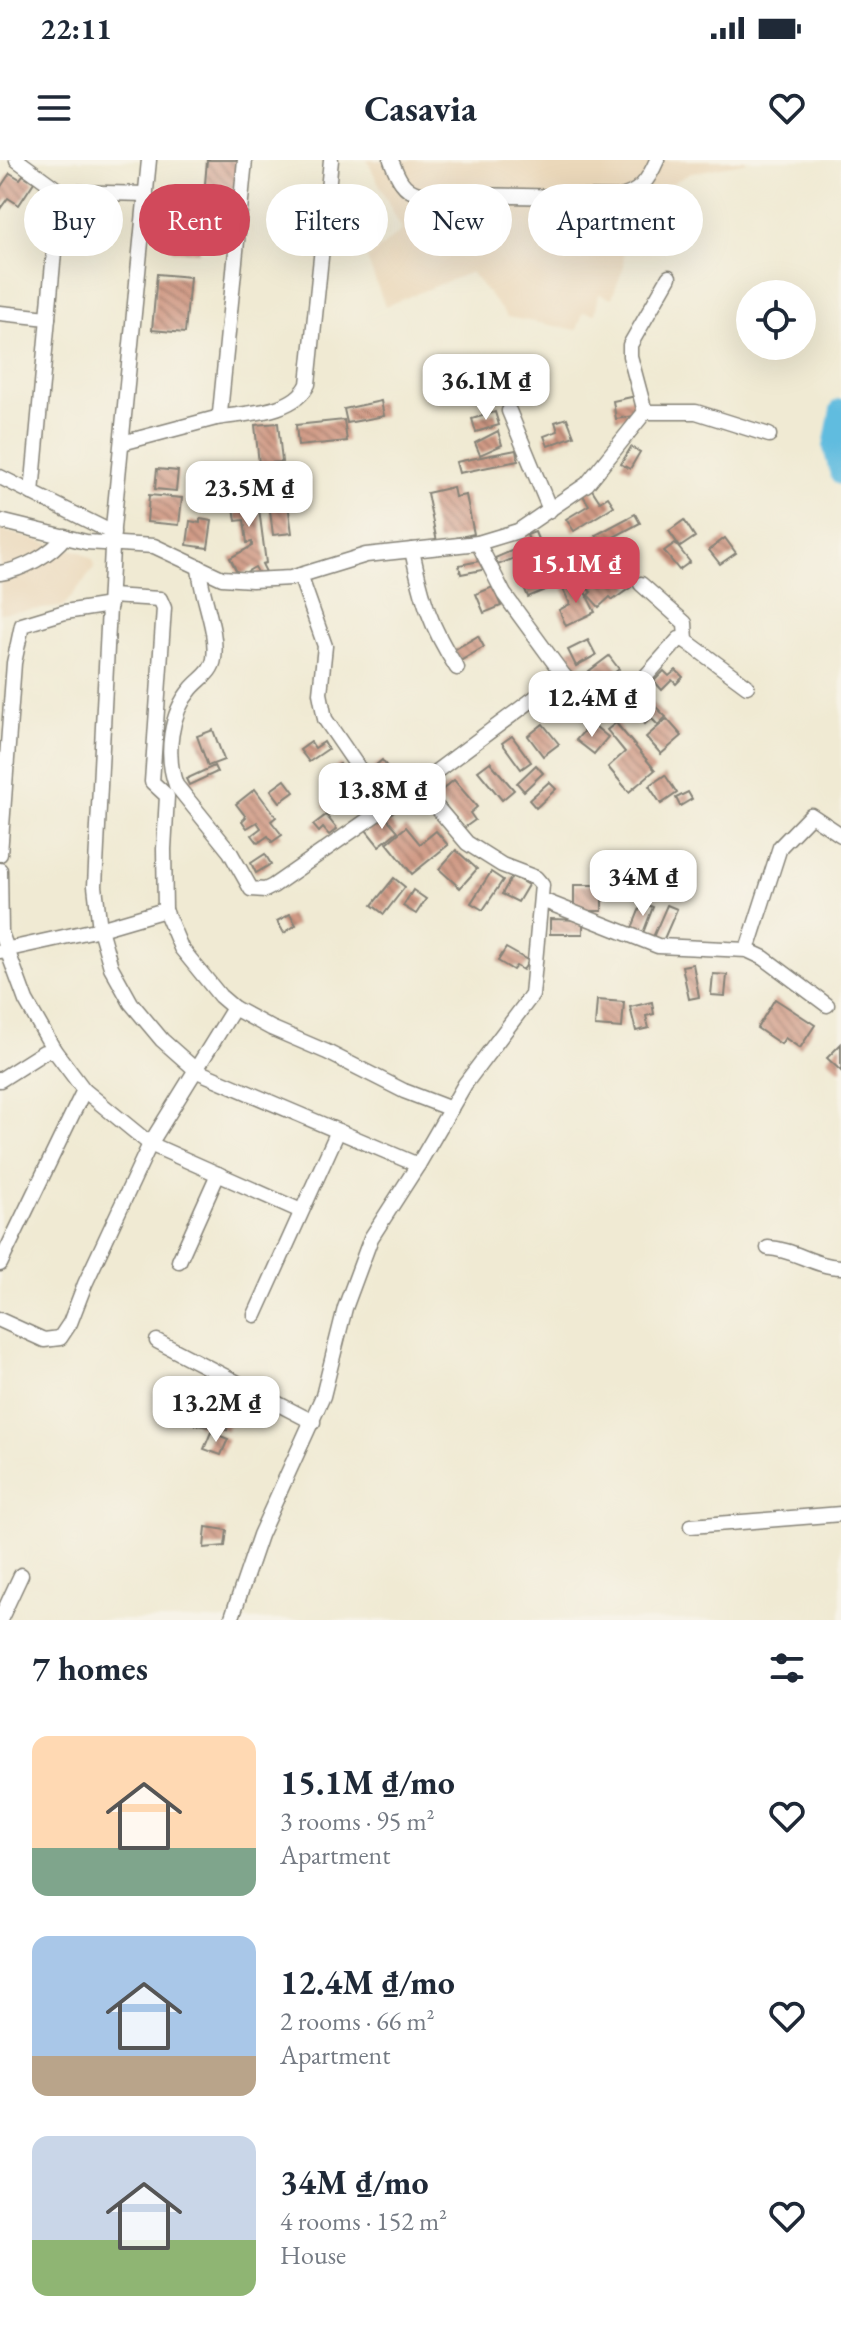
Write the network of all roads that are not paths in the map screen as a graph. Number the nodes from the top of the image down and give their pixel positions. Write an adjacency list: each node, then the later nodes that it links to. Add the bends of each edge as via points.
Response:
1 (17, 160): 7 (street)
2 (149, 160): 8 (street)
3 (245, 160): 16 (street, via 222,407)
4 (331, 160): 16 (street, via 308,384 284,405)
5 (391, 160): 6 (street, via 404,186 419,194 616,198 641,187)
6 (657, 160)
7 (50, 184)
8 (147, 184)
9 (53, 256): 13 (street)
10 (140, 256): 18 (street)
11 (669, 277): 15 (street, via 630,345)
12 (0, 313): 13 (street)
13 (48, 318): 20 (street)
14 (509, 411): 21 (street)
15 (645, 412): 17 (street, via 696,412); 21 (street, via 587,484)
16 (216, 418): 18 (street)
17 (769, 435)
18 (122, 443): 24 (street)
19 (0, 477): 20 (street)
20 (32, 493): 24 (street)
21 (550, 510): 25 (street, via 518,531)
22 (0, 521): 23 (street)
23 (65, 536): 24 (street, via 86,542); 28 (street, via 57,547)
24 (113, 537): 27 (street, via 154,546); 31 (street)
25 (478, 543): 26 (street); 34 (street, via 504,594)
26 (412, 550): 29 (street, via 366,555); 33 (street, via 425,610)
27 (199, 567): 29 (street, via 222,578); 38 (street, via 213,665 186,695 175,720 173,776 251,889 273,886)
28 (0, 573)
29 (300, 575): 38 (street, via 325,646 320,693 325,719)
30 (641, 584): 32 (street, via 685,623)
31 (110, 601): 36 (street, via 22,625); 43 (street, via 160,599 164,608 152,782 167,796); 44 (street, via 95,886)
32 (686, 641): 34 (street, via 679,639 639,684 609,707 595,706); 35 (street)
33 (457, 668)
34 (564, 676): 37 (street)
35 (747, 686)
36 (5, 712): 40 (street)
37 (418, 785): 38 (street); 42 (street, via 467,843 536,878)
38 (386, 808)
39 (841, 835): 46 (street, via 811,815 780,847)
40 (0, 854)
41 (0, 870): 45 (street)
42 (542, 900): 46 (street, via 658,946); 53 (street, via 532,995)
43 (165, 910): 44 (street); 48 (street, via 181,948)
44 (100, 929): 45 (street); 50 (street, via 111,967 131,1003)
45 (4, 950): 49 (street)
46 (747, 950): 47 (street)
47 (827, 1005)
48 (234, 1008): 50 (street); 53 (street)
49 (54, 1050): 51 (street); 52 (street)
50 (197, 1071): 54 (street); 55 (street)
51 (0, 1080)
52 (84, 1090): 55 (street); 61 (street)
53 (451, 1109): 56 (street)
54 (338, 1131): 56 (street); 58 (street)
55 (150, 1144): 57 (street); 64 (street, via 60,1338 44,1340)
56 (418, 1165): 66 (street, via 371,1238)
57 (218, 1174): 58 (street); 60 (street)
58 (301, 1211): 63 (street)
59 (768, 1248): 62 (street)
60 (179, 1261)
61 (0, 1264)
62 (841, 1267)
63 (255, 1315)
64 (0, 1320)
65 (157, 1341): 66 (street)
66 (313, 1422): 71 (street, via 260,1535)
67 (841, 1514): 68 (street)
68 (691, 1526)
69 (21, 1575): 70 (street)
70 (0, 1620)
71 (231, 1620)

